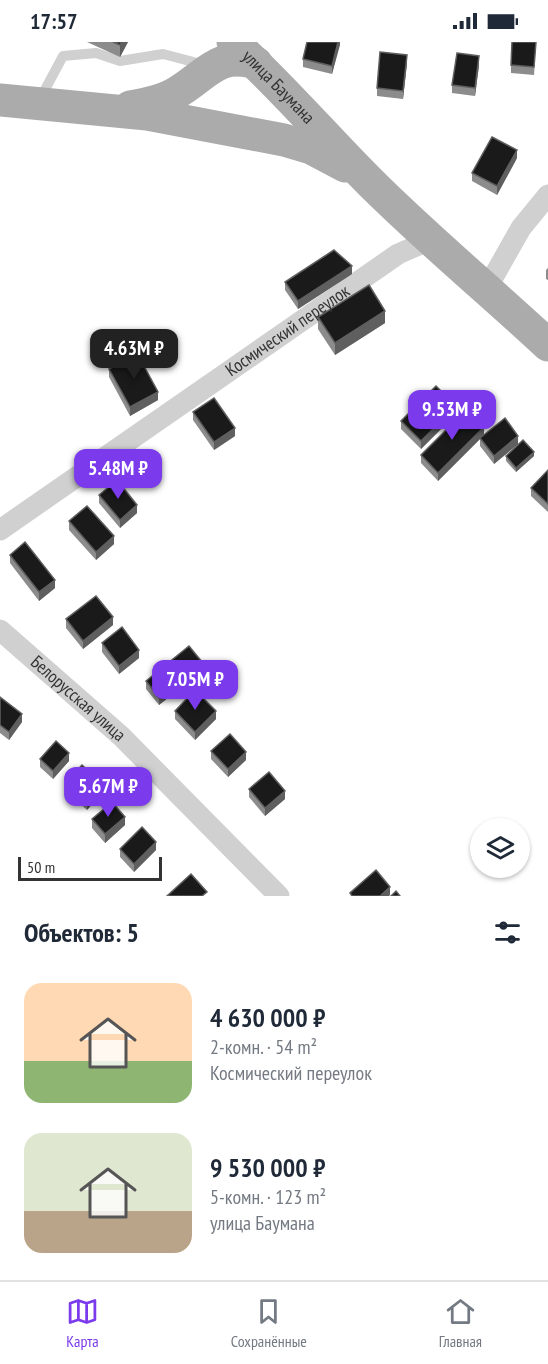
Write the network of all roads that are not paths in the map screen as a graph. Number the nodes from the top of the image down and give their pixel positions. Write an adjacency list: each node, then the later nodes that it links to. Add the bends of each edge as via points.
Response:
1 (94, 47): 3 (lane, via 120,61 163,54); 5 (lane, via 63,56)
2 (251, 59): 3 (main road, улица Баумана, via 233,59); 7 (main road, via 269,83 269,107 256,125); 8 (main road, улица Баумана)
3 (207, 70): 6 (main road, улица Баумана, via 165,99); 7 (main road, via 197,87 197,102 208,122)
4 (0, 100): 5 (main road, улица Баумана)
5 (37, 104): 6 (main road, улица Баумана)
6 (99, 110): 7 (main road, улица Баумана, via 147,114)
7 (226, 130): 8 (main road, улица Баумана, via 311,148)
8 (370, 181): 10 (main road, улица Баумана)
9 (548, 195): 11 (street, via 521,228)
10 (430, 240): 11 (main road, улица Баумана); 13 (street, Космический переулок, via 398,254)
11 (487, 288): 12 (main road, улица Баумана)
12 (548, 345)
13 (0, 530)
14 (0, 630): 15 (street, Белорусская улица, via 121,736)
15 (279, 896)

